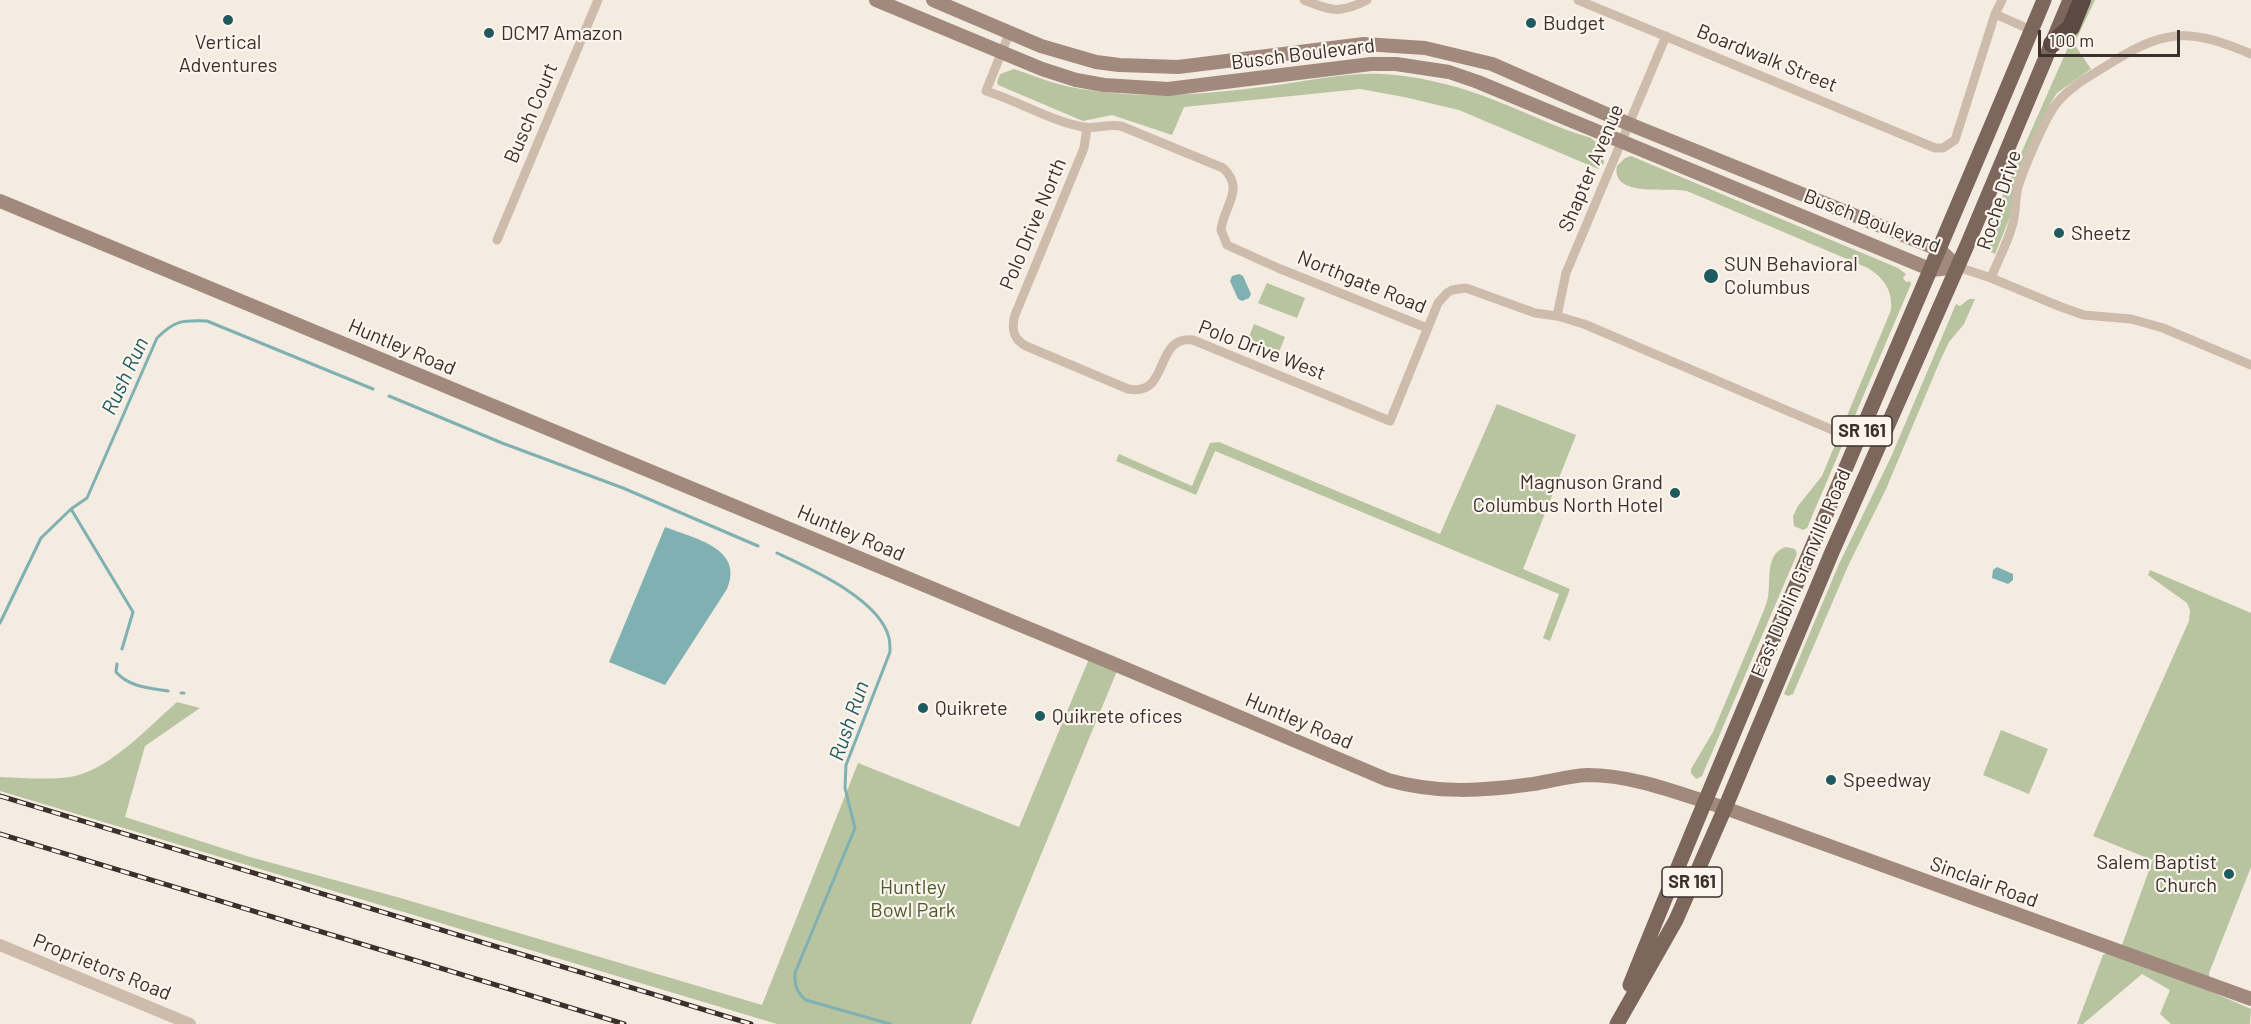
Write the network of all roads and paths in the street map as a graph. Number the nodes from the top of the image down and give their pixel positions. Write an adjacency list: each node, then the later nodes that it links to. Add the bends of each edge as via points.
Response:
1 (598, 0): 22 (street, Busch Court)
2 (876, 0): 16 (main road, Busch Boulevard)
3 (933, 0): 13 (main road, Busch Boulevard)
4 (1304, 0): 5 (street, via 1338,11)
5 (1367, 0)
6 (1578, 0): 14 (street, Boardwalk Street)
7 (2002, 0): 11 (street)
8 (2044, 0): 12 (main road, East Dublin Granville Road / SR 161)
9 (2070, 0): 15 (main road, East Dublin Granville Road / SR 161)
10 (2082, 0): 15 (highway, via 2071,27)
11 (1995, 14): 12 (street); 14 (street, Boardwalk Street, via 1955,140 1943,148)
12 (2031, 30): 23 (main road, East Dublin Granville Road / SR 161)
13 (1009, 34): 16 (street, Northgate Road); 18 (main road, Busch Boulevard, via 1086,60 1144,67 1178,67 1364,44 1425,48 1492,64)
14 (1666, 36): 18 (street, Shapter Avenue)
15 (2052, 44): 24 (main road, East Dublin Granville Road / SR 161)
16 (1001, 52): 19 (street, Northgate Road, via 986,91); 20 (main road, Busch Boulevard, via 1076,80 1140,88 1197,86 1396,64 1449,72)
17 (2251, 54): 26 (street, Roche Drive, via 2197,35 2164,37 2133,49 2070,90 2047,120 2023,175 2010,232)
18 (1629, 124): 20 (street, Shapter Avenue); 23 (main road, Busch Boulevard)
19 (1087, 128): 28 (street, Northgate Road, via 1121,126 1223,168 1234,186 1221,224 1227,244); 29 (street, Polo Drive North, via 1084,148 1015,315)
20 (1622, 140): 25 (main road, Busch Boulevard); 27 (street, Shapter Avenue, via 1566,273)
21 (0, 201): 32 (main road, Huntley Road, via 1388,780 1424,789 1462,791 1566,777 1607,776 1640,781)
22 (497, 240)
23 (1940, 250): 24 (main road, Busch Boulevard); 25 (main road, East Dublin Granville Road / SR 161)
24 (1958, 267): 25 (main road, Busch Boulevard); 26 (street); 33 (main road, East Dublin Granville Road / SR 161)
25 (1932, 270): 32 (main road, East Dublin Granville Road / SR 161)
26 (1991, 278): 30 (street, via 2084,315 2131,319 2163,328)
27 (1557, 316): 28 (street, Northgate Road, via 1535,314 1459,288 1441,299); 31 (street, Northgate Road)
28 (1427, 328): 29 (street, Polo Drive West, via 1390,421 1192,340 1173,344 1153,383 1134,390 1026,345)
29 (1013, 333)
30 (2251, 364)
31 (1835, 431)
32 (1704, 801): 33 (main road, Sinclair Road); 37 (main road, East Dublin Granville Road / SR 161)
33 (1725, 808): 35 (main road, Sinclair Road); 37 (main road, East Dublin Granville Road / SR 161, via 1676,920)
34 (0, 945): 36 (street, Proprietors Road)
35 (2251, 999)
36 (190, 1024)
37 (1615, 1024)

